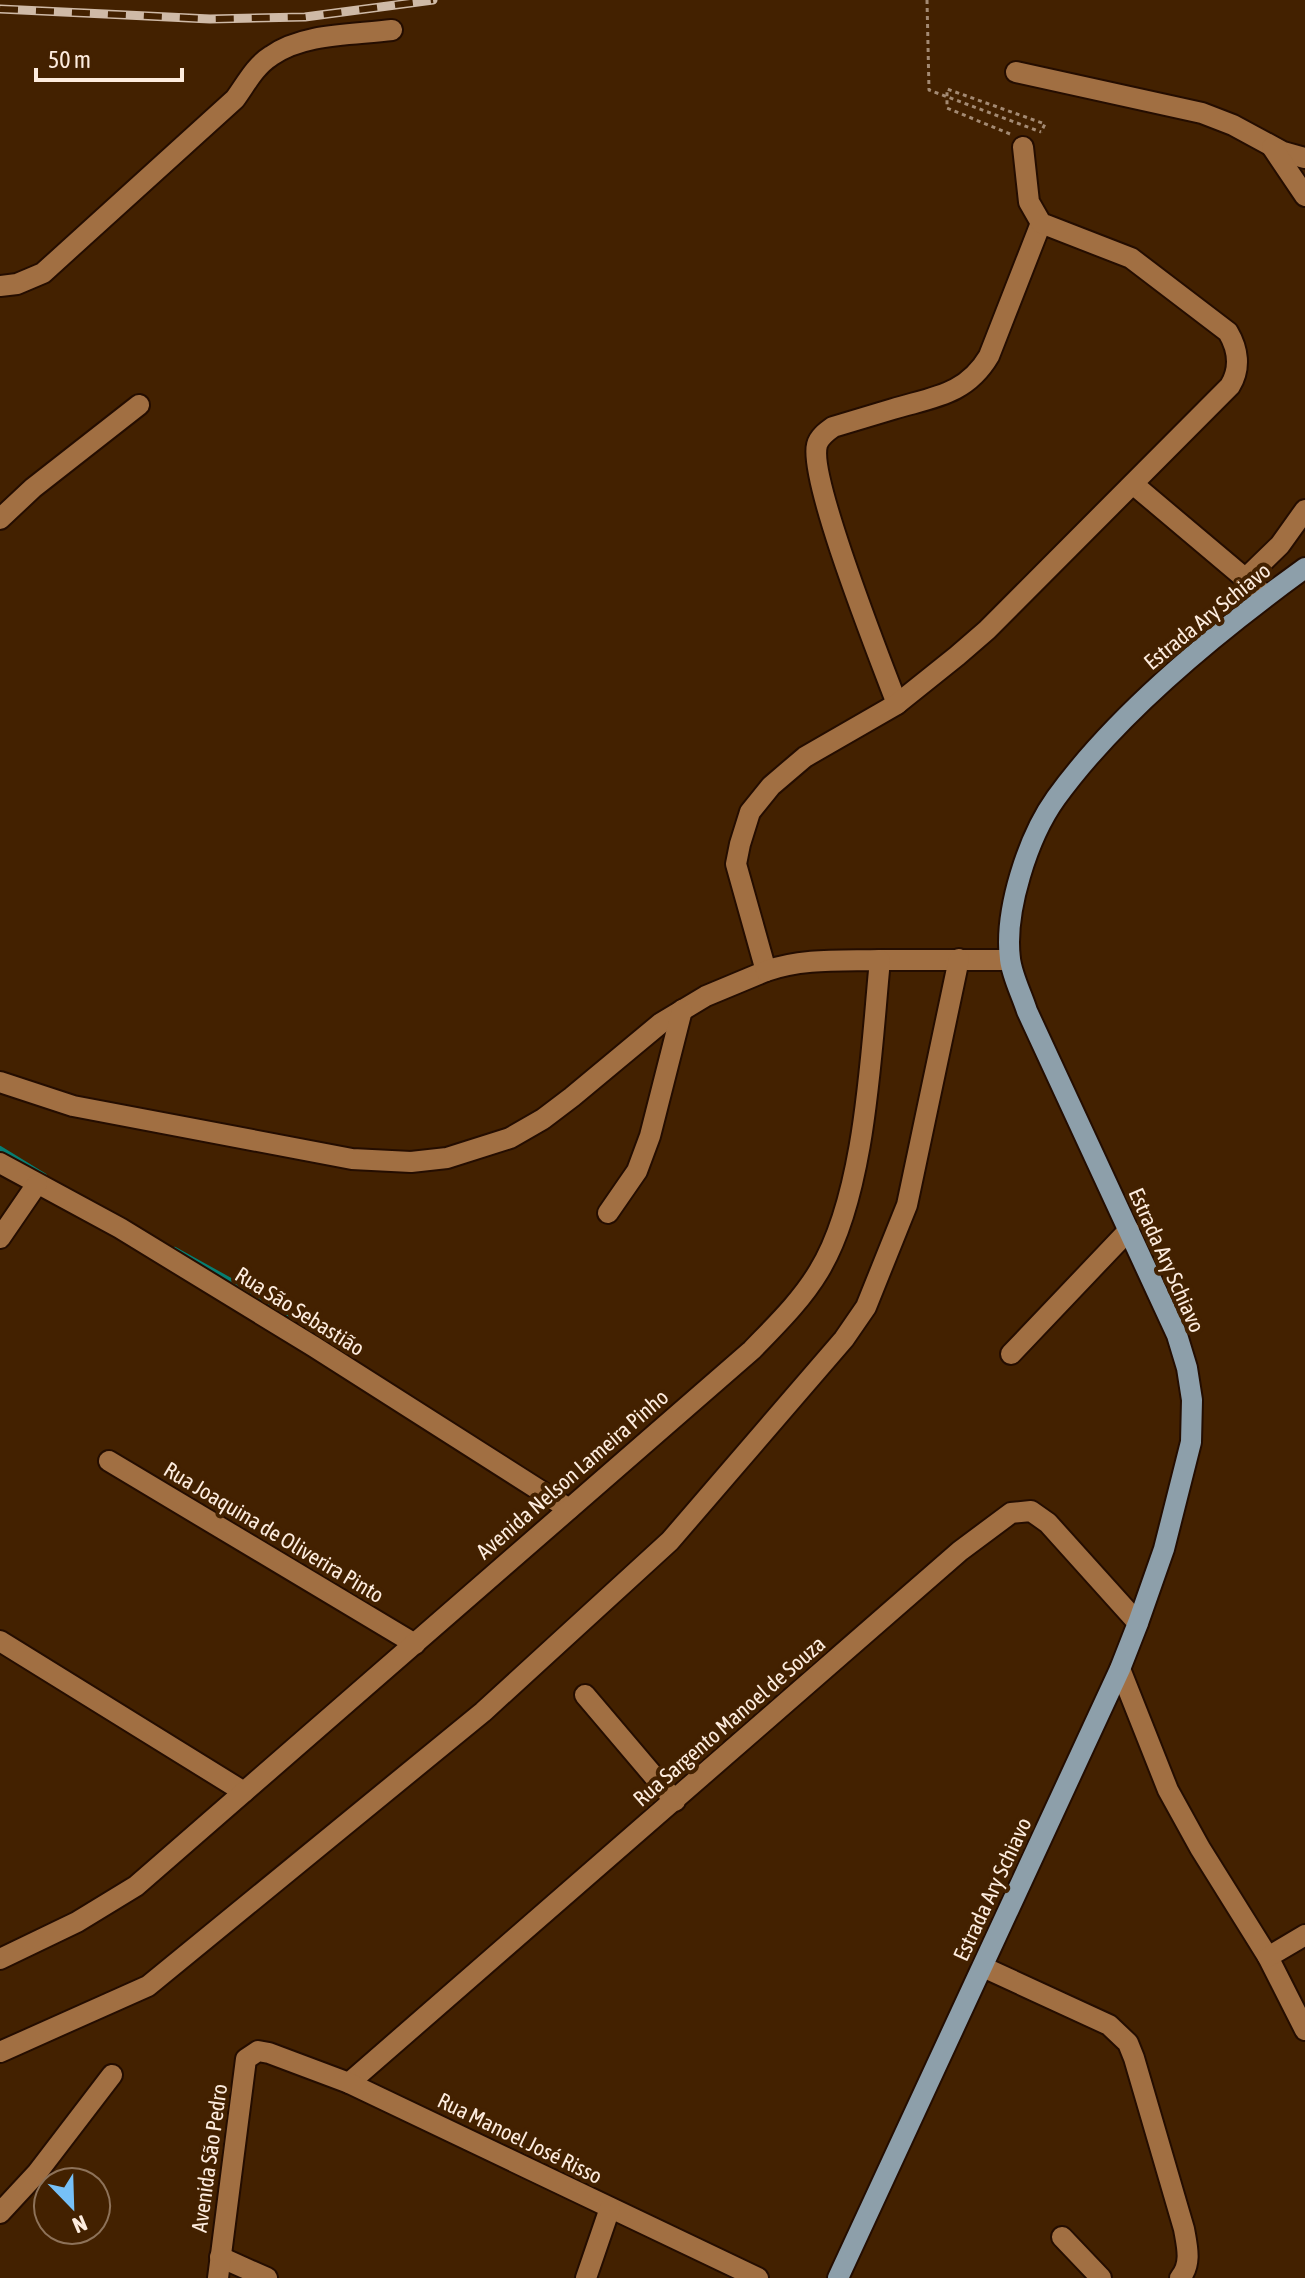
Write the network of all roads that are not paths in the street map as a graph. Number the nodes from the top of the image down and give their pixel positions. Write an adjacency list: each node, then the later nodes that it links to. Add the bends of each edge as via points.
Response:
1 (392, 30): 8 (street, via 301,42 271,55 235,99 43,273)
2 (1016, 72): 4 (street, via 1202,113)
3 (1023, 147): 7 (street, via 1029,202)
4 (1272, 147): 5 (street); 6 (street)
5 (1305, 158)
6 (1305, 196)
7 (1041, 223): 10 (street, via 1131,258 1228,332 1236,347 1236,377 1230,386); 18 (street, via 980,372 944,395 833,427 817,444 821,490)
8 (0, 286)
9 (139, 405): 12 (street)
10 (1133, 484): 16 (street); 18 (street, via 987,630)
11 (1305, 510): 14 (street)
12 (0, 519)
13 (1305, 533): 14 (street)
14 (1280, 545): 16 (street)
15 (1305, 568): 17 (main road, Estrada Ary Schiavo)
16 (1245, 579): 17 (street)
17 (1266, 596): 21 (main road, Estrada Ary Schiavo, via 1145,698 1054,800 1018,881)
18 (897, 704): 22 (street, via 805,757 750,812 736,864)
19 (959, 959): 20 (street); 21 (street); 46 (street, via 913,1181 899,1230 866,1307 680,1529 483,1712 148,1986)
20 (880, 960): 22 (street, via 810,961); 32 (street, Avenida Nelson Lameira Pinho, via 858,1150 846,1202 820,1269 752,1350)
21 (1010, 960): 28 (main road, Estrada Ary Schiavo, via 1027,1011)
22 (766, 971): 23 (street)
23 (682, 1010): 24 (street, via 543,1119 510,1138 447,1158 411,1162 352,1159 73,1106); 27 (street, via 646,1148)
24 (0, 1082)
25 (0, 1163): 26 (street, Rua São Sebastião)
26 (37, 1184): 29 (street); 32 (street, Rua São Sebastião, via 120,1228)
27 (608, 1213)
28 (1129, 1230): 30 (street); 33 (main road, Estrada Ary Schiavo, via 1177,1335 1192,1400 1191,1442 1178,1501)
29 (0, 1238)
30 (1011, 1354)
31 (109, 1461): 35 (street, Rua Joaquina de Oliverira Pinto)
32 (569, 1509): 35 (street, Avenida Nelson Lameira Pinho)
33 (1138, 1623): 36 (main road, Estrada Ary Schiavo); 39 (street, Rua Sargento Manoel de Souza, via 1048,1523 1031,1511 1011,1513 960,1551)
34 (0, 1642): 38 (street)
35 (415, 1644): 38 (street, Avenida Nelson Lameira Pinho)
36 (1120, 1669): 41 (street, via 1168,1790); 43 (main road, Estrada Ary Schiavo)
37 (585, 1695): 39 (street)
38 (244, 1792): 42 (street, Avenida Nelson Lameira Pinho, via 136,1886)
39 (675, 1801): 48 (street, Rua Sargento Manoel de Souza)
40 (1305, 1935): 41 (street)
41 (1268, 1957): 44 (street)
42 (0, 1959)
43 (983, 1967): 57 (main road, Estrada Ary Schiavo); 59 (street, via 1109,2025 1128,2043 1184,2229 1188,2257)
44 (1305, 2030)
45 (258, 2051): 48 (street, Rua Manoel José Risso); 52 (street, Avenida São Pedro, via 246,2059)
46 (0, 2052)
47 (112, 2075): 50 (street)
48 (349, 2083): 49 (street, Rua Manoel José Risso)
49 (610, 2208): 55 (street); 56 (street, Rua Manoel José Risso)
50 (0, 2213)
51 (1062, 2237): 58 (street)
52 (220, 2257): 53 (street, Avenida São Pedro); 54 (street)
53 (218, 2278)
54 (267, 2278)
55 (586, 2278)
56 (758, 2278)
57 (838, 2278)
58 (1101, 2278)
59 (1180, 2278)

